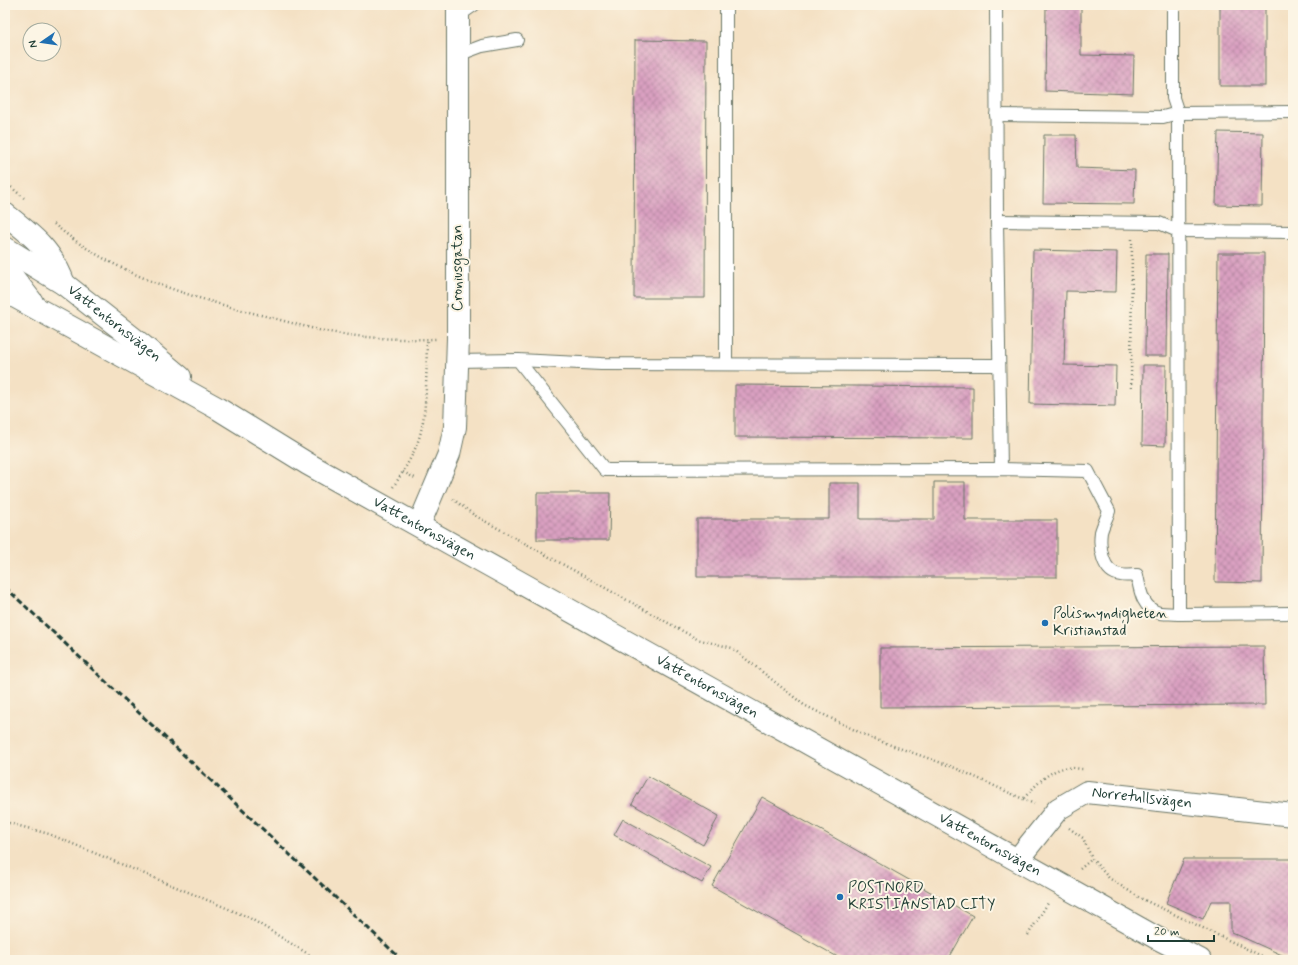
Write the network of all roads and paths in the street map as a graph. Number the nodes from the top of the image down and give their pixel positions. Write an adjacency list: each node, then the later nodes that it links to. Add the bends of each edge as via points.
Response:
1 (726, 5): 27 (lane)
2 (996, 5): 9 (lane)
3 (1173, 5): 8 (lane, via 1173,98)
4 (463, 9): 6 (street, Croniusgatan)
5 (517, 40): 6 (lane, via 482,46)
6 (458, 55): 23 (street, Croniusgatan)
7 (1293, 112): 8 (lane)
8 (1178, 113): 9 (lane, via 1163,117); 16 (lane)
9 (996, 115): 13 (lane)
10 (5, 182): 11 (path)
11 (28, 202)
12 (5, 214): 20 (street, via 32,235 58,269)
13 (997, 221): 15 (lane); 28 (lane)
14 (52, 222): 24 (path, via 70,237 124,269 211,302 320,330 386,338)
15 (1132, 222): 16 (lane, via 1159,223); 29 (path)
16 (1178, 231): 17 (lane); 35 (lane)
17 (1293, 232)
18 (5, 248): 20 (street, Vattentornsvägen)
19 (5, 267): 22 (street, Vattentornsvägen)
20 (64, 284): 30 (street, Vattentornsvägen)
21 (5, 291): 22 (street)
22 (39, 310): 30 (street, Vattentornsvägen)
23 (458, 338): 24 (path); 26 (street, Croniusgatan)
24 (427, 339): 32 (path, via 422,426 417,444 403,472)
25 (518, 360): 26 (lane); 27 (lane, via 601,364); 31 (lane, via 605,470)
26 (457, 361): 32 (street, Croniusgatan, via 455,427 449,454)
27 (726, 364): 28 (lane)
28 (999, 365): 31 (lane)
29 (1131, 388)
30 (217, 408): 33 (street, Vattentornsvägen, via 308,464)
31 (1001, 469): 35 (lane, via 1088,471 1109,511 1102,531 1101,548 1108,569 1120,575 1137,575 1140,592 1150,609 1160,613)
32 (435, 489): 33 (street, Croniusgatan); 36 (path, via 458,501 474,515 697,639 732,648 804,705 871,738 953,767 1028,800)
33 (419, 525): 39 (street, Vattentornsvägen)
34 (1293, 613): 35 (lane)
35 (1179, 614)
36 (1053, 815): 37 (street, Norretullsvägen, via 1058,809 1088,792); 39 (street, Norretullsvägen); 42 (path, via 1083,838 1092,859 1109,878 1140,898)
37 (1293, 815)
38 (5, 822): 40 (path, via 49,834 248,917)
39 (1018, 859): 41 (street, Vattentornsvägen)
40 (318, 960)
41 (1200, 960)
42 (1270, 960)

